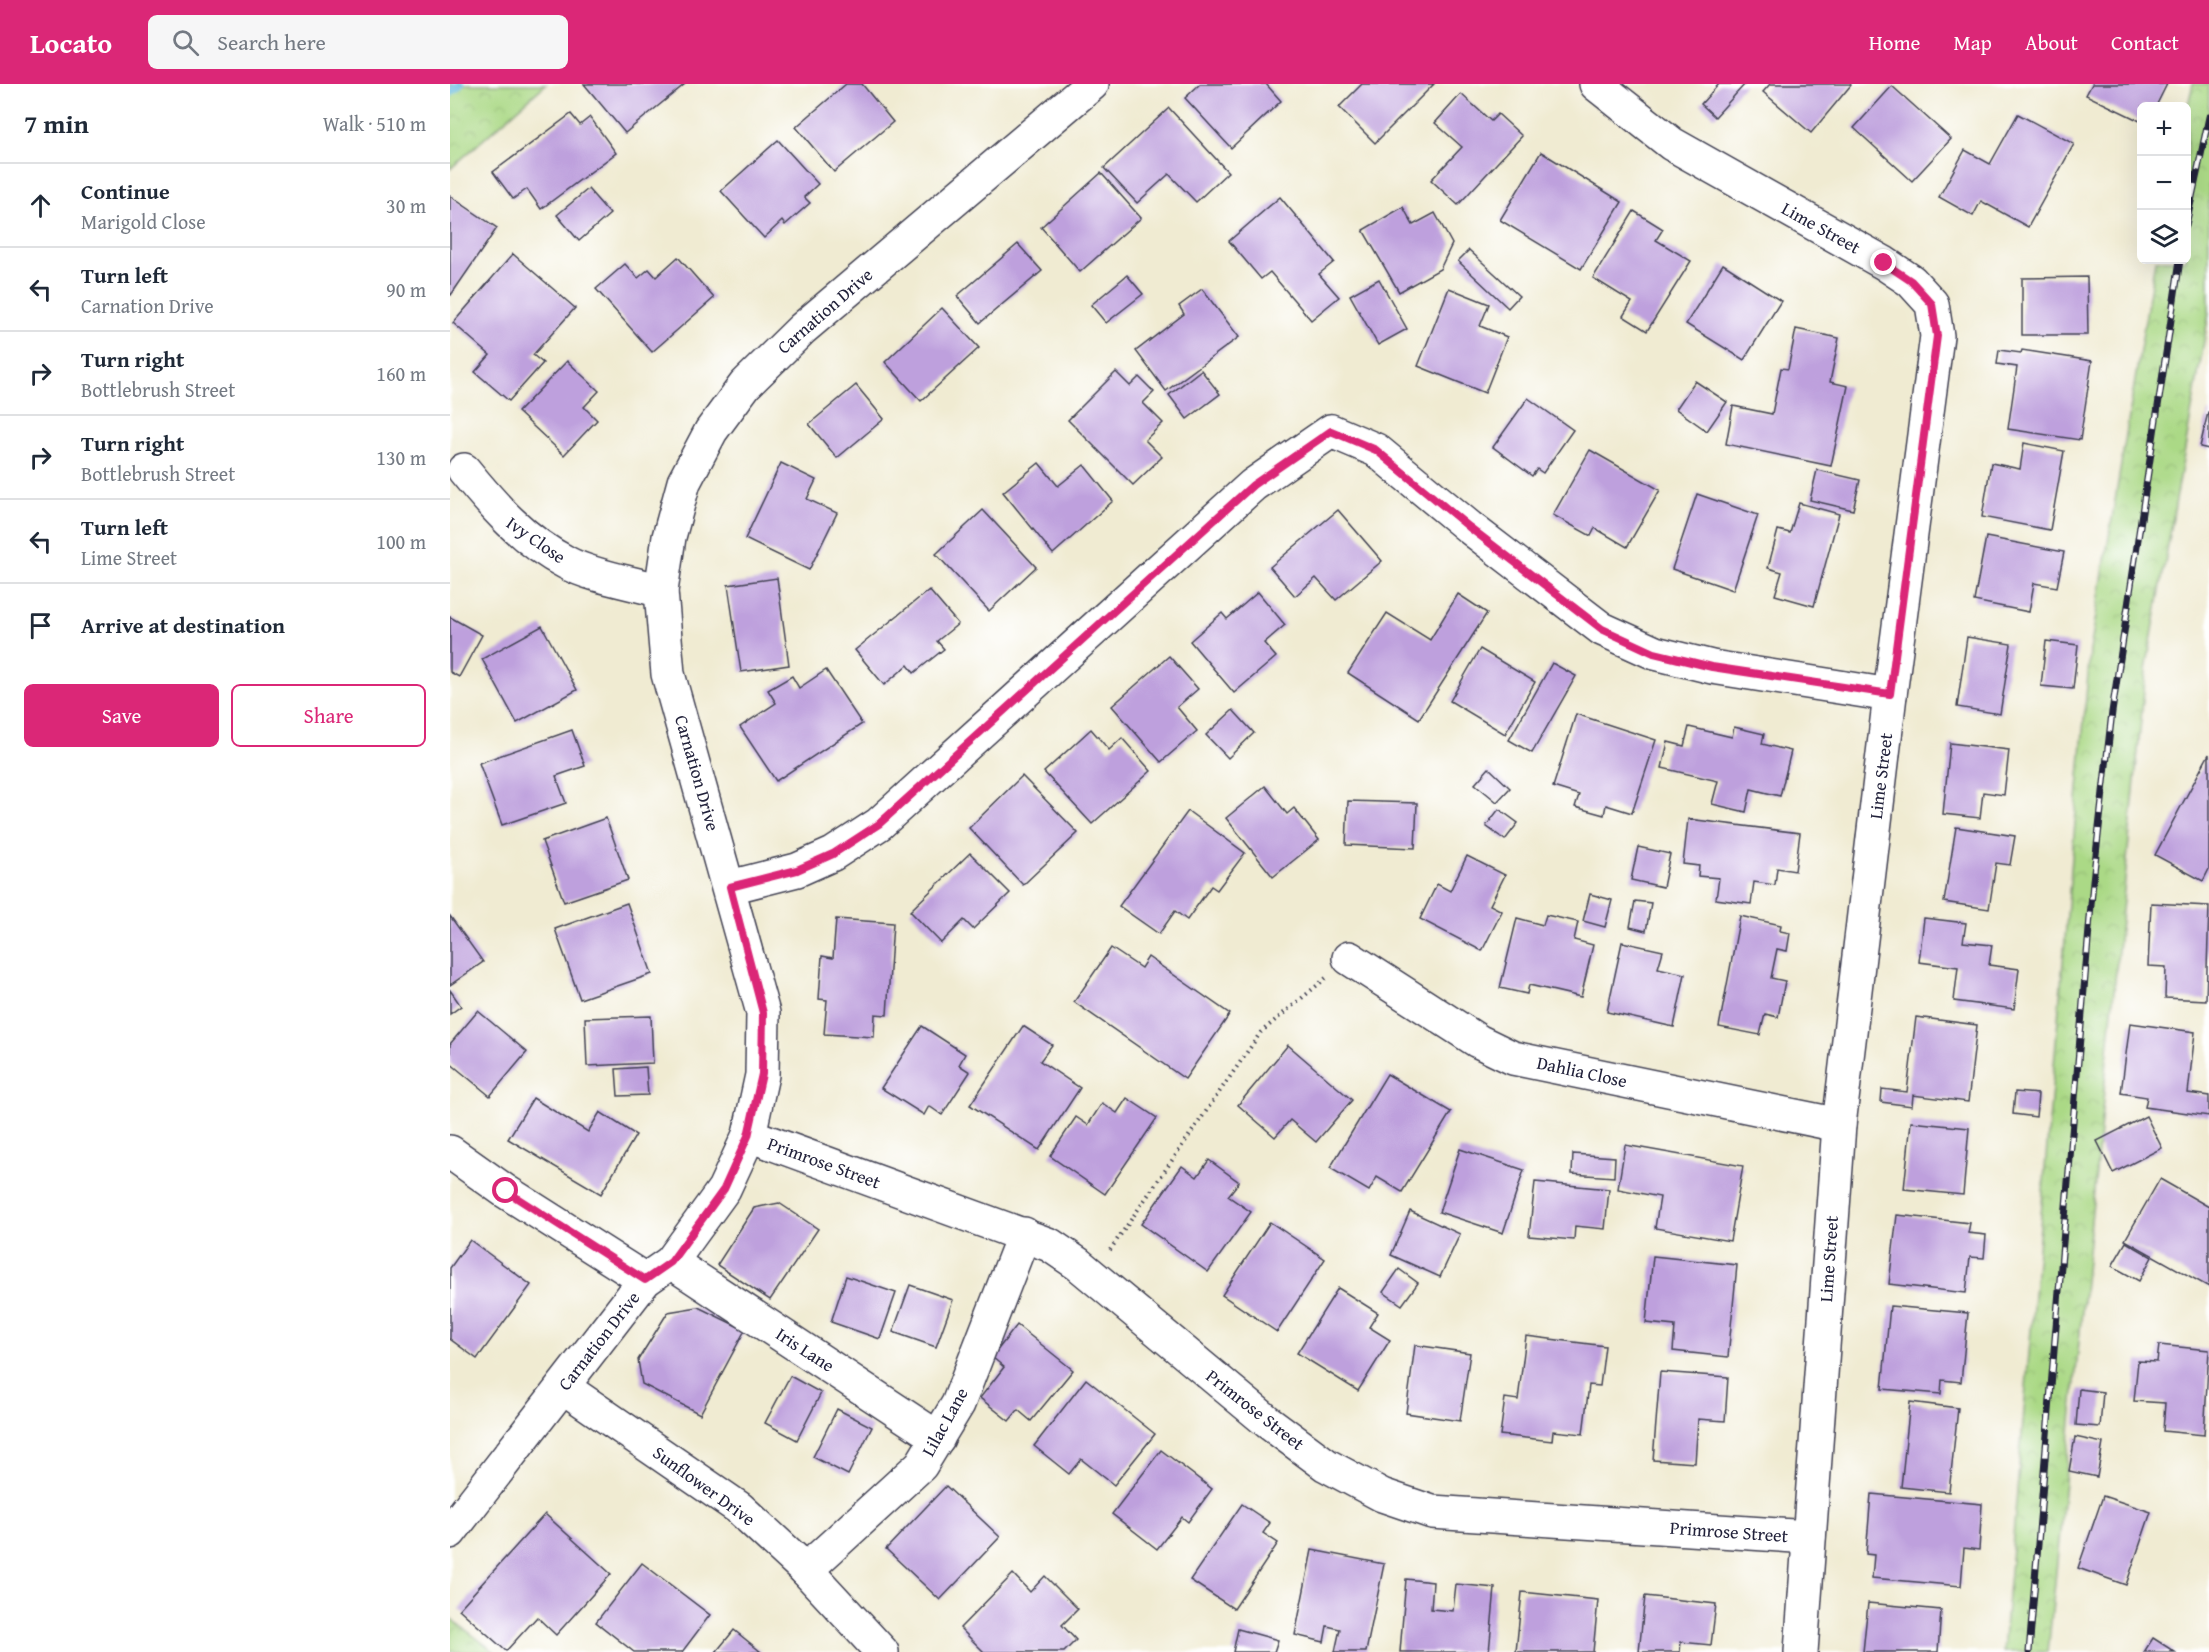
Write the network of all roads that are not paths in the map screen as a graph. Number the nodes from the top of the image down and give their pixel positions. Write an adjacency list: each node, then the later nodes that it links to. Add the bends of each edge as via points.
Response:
1 (1092, 84): 4 (street, Carnation Drive, via 802,329 745,385 711,431 684,482 669,537)
2 (1596, 84): 5 (street, Lime Street, via 1672,144 1884,263 1911,281 1932,304 1937,336 1935,364)
3 (464, 470): 4 (street, Ivy Close, via 500,514 569,564)
4 (661, 591): 6 (street, Carnation Drive, via 668,674)
5 (1890, 694): 6 (street, via 1712,667 1654,653 1602,629 1376,450 1331,431 1253,485 879,824 833,854 797,870); 8 (street, Lime Street)
6 (730, 887): 9 (street, Carnation Drive, via 763,1013 762,1074)
7 (1349, 958): 8 (street, Dahlia Close, via 1478,1041 1513,1058)
8 (1839, 1125): 16 (street, Lime Street)
9 (748, 1136): 11 (street, Primrose Street); 12 (street, Carnation Drive, via 724,1189)
10 (450, 1152): 12 (street, Iris Lane, via 506,1191)
11 (1024, 1234): 14 (street, Lilac Lane, via 958,1404); 16 (street, Primrose Street, via 1050,1245 1092,1276 1326,1465 1382,1495 1432,1512)
12 (658, 1271): 13 (street, Carnation Drive); 14 (street, Iris Lane)
13 (563, 1387): 15 (street, Carnation Drive); 17 (street, Sunflower Drive, via 739,1508)
14 (938, 1438): 17 (street, Lilac Lane, via 921,1465)
15 (450, 1532)
16 (1809, 1537): 19 (street, Lime Street)
17 (806, 1570): 18 (street, Sunflower Drive)
18 (882, 1652)
19 (1801, 1652)

